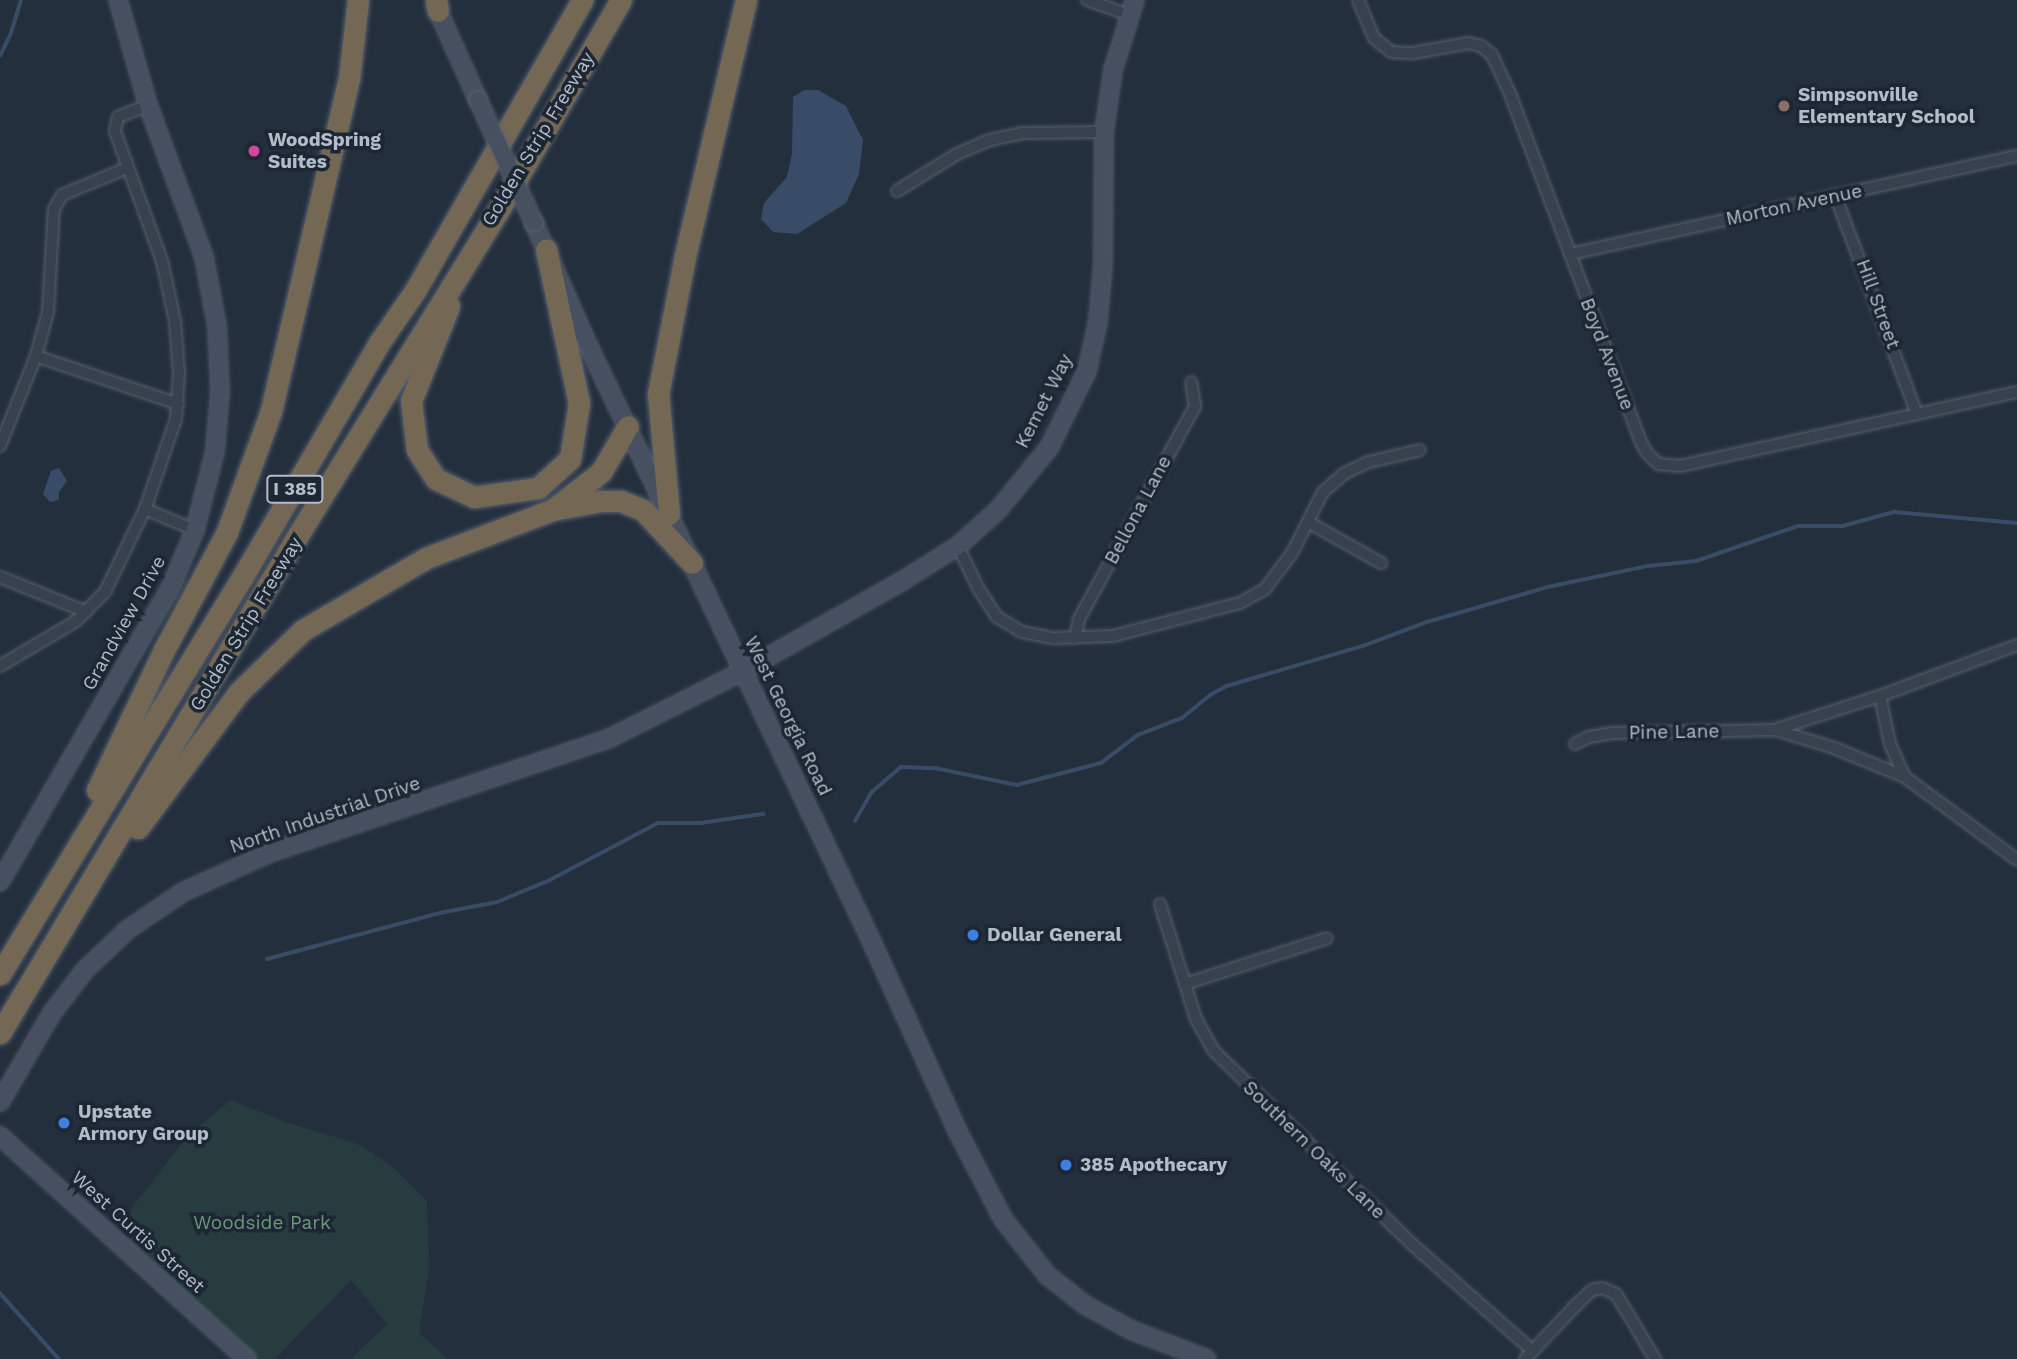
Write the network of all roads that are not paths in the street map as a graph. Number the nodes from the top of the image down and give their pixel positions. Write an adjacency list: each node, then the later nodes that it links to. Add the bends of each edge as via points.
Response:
1 (118, 0): 12 (street, Grandview Drive)
2 (359, 0): 49 (highway, via 349,79 271,411 227,532 163,652)
3 (575, 0): 11 (highway)
4 (582, 0): 11 (highway, Golden Strip Freeway / I 385)
5 (621, 0): 18 (highway, Golden Strip Freeway / I 385)
6 (746, 0): 31 (highway, via 657,394)
7 (1087, 0): 10 (street)
8 (1358, 0): 20 (street, Boyd Avenue, via 1374,38 1391,52 1413,53 1469,43 1492,55)
9 (436, 4): 19 (street, West Georgia Road, bridge)
10 (1132, 8): 13 (street, Kemet Way, via 1113,70)
11 (564, 29): 49 (highway, Golden Strip Freeway / I 385, via 415,290)
12 (148, 105): 15 (street, via 118,117 115,131); 33 (street, Grandview Drive, via 204,257 217,326 220,391 215,451)
13 (1104, 132): 16 (street, via 1022,133 990,140 957,154); 34 (street, Kemet Way, via 1103,264 1087,371 1049,448 998,510)
14 (2017, 156): 17 (street, Morton Avenue)
15 (127, 168): 21 (street, via 62,195 54,209 48,312); 24 (street, via 162,261 175,321)
16 (897, 191)
17 (1835, 195): 20 (street, Morton Avenue); 25 (street, Hill Street)
18 (474, 245): 19 (highway, via 411,401 417,450 436,479 474,497 538,488 570,458 579,403); 51 (highway, Golden Strip Freeway / I 385)
19 (546, 249): 26 (street, West Georgia Road)
20 (1570, 254): 25 (street, Boyd Avenue, via 1640,440 1658,464 1679,466)
21 (36, 356): 24 (street); 27 (street)
22 (1191, 382): 39 (street, Bellona Lane, via 1195,406 1080,619)
23 (2017, 393): 25 (street, Boyd Avenue)
24 (178, 404): 29 (street)
25 (1917, 414)
26 (628, 426): 30 (highway, via 601,472); 31 (street, West Georgia Road)
27 (0, 446)
28 (1420, 450): 32 (street, via 1369,461 1345,473 1323,492)
29 (145, 509): 33 (street); 38 (street, via 105,592)
30 (552, 510): 35 (highway, via 621,501 643,510); 51 (highway, via 426,558 303,630 239,692)
31 (669, 514): 35 (street, West Georgia Road)
32 (1308, 522): 36 (street); 39 (street, via 1292,554 1265,589 1240,603 1113,636)
33 (195, 530): 48 (street, Grandview Drive, via 171,587)
34 (958, 546): 39 (street, via 997,617 1022,632); 42 (street, Kemet Way)
35 (692, 563): 42 (street, West Georgia Road)
36 (1381, 563)
37 (0, 577): 38 (street)
38 (86, 612): 41 (street)
39 (1075, 638)
40 (2017, 645): 43 (street, Pine Lane)
41 (0, 666)
42 (743, 671): 56 (street, North Industrial Drive, via 608,739 272,852 183,892 127,930 85,970 52,1013); 60 (street, West Georgia Road, via 959,1134 1010,1229 1047,1275 1085,1305 1131,1330)
43 (1880, 696): 44 (street, Pine Lane); 46 (street, via 1890,744)
44 (1774, 730): 45 (street, Pine Lane, via 1612,733); 46 (street, Pine Lane)
45 (1575, 744)
46 (1905, 777): 47 (street)
47 (2017, 860)
48 (0, 882)
49 (42, 904): 53 (highway, Golden Strip Freeway / I 385)
50 (1160, 904): 54 (street, Southern Oaks Lane)
51 (72, 913): 55 (highway, Golden Strip Freeway / I 385)
52 (1327, 938): 54 (street)
53 (0, 974)
54 (1185, 984): 58 (street, Southern Oaks Lane, via 1202,1032 1225,1065)
55 (0, 1033)
56 (0, 1102)
57 (0, 1136): 59 (street, West Curtis Street)
58 (1529, 1355): 61 (street, via 1592,1290 1602,1288 1616,1294)
59 (247, 1359)
60 (1207, 1359)
61 (1655, 1359)

